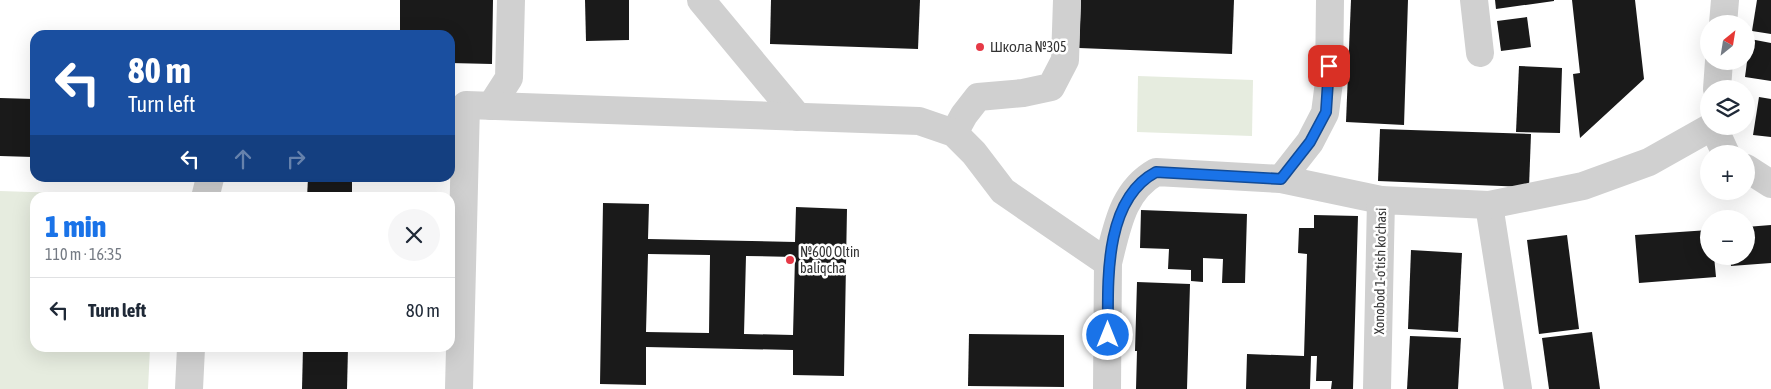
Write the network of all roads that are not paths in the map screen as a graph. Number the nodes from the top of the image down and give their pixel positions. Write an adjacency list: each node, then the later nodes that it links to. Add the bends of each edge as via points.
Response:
1 (511, 0): 9 (street, via 509,78)
2 (702, 0): 10 (street)
3 (1067, 0): 11 (street, via 1065,60 1052,87 978,97)
4 (1330, 0): 14 (street, via 1326,112 1310,142)
5 (1474, 0): 8 (street)
6 (1725, 0): 7 (street)
7 (1724, 15)
8 (1480, 53)
9 (469, 105): 10 (street); 21 (street)
10 (798, 117): 11 (street, via 919,121)
11 (954, 133): 18 (street, via 1003,191)
12 (1700, 133): 17 (street, Xonobod 1-o'tish ko'chasi, via 1649,162 1583,186)
13 (1755, 174): 15 (street)
14 (1281, 179): 16 (street); 18 (street, via 1156,172 1144,178 1133,190 1121,213)
15 (1771, 184)
16 (1381, 200): 17 (street, Xonobod 1-o'tish ko'chasi); 23 (street, Xonobod 1-o'tish ko'chasi)
17 (1489, 205): 24 (street)
18 (1108, 263): 22 (street)
19 (191, 352): 20 (street)
20 (189, 389)
21 (459, 389)
22 (1107, 389)
23 (1377, 389)
24 (1518, 389)

